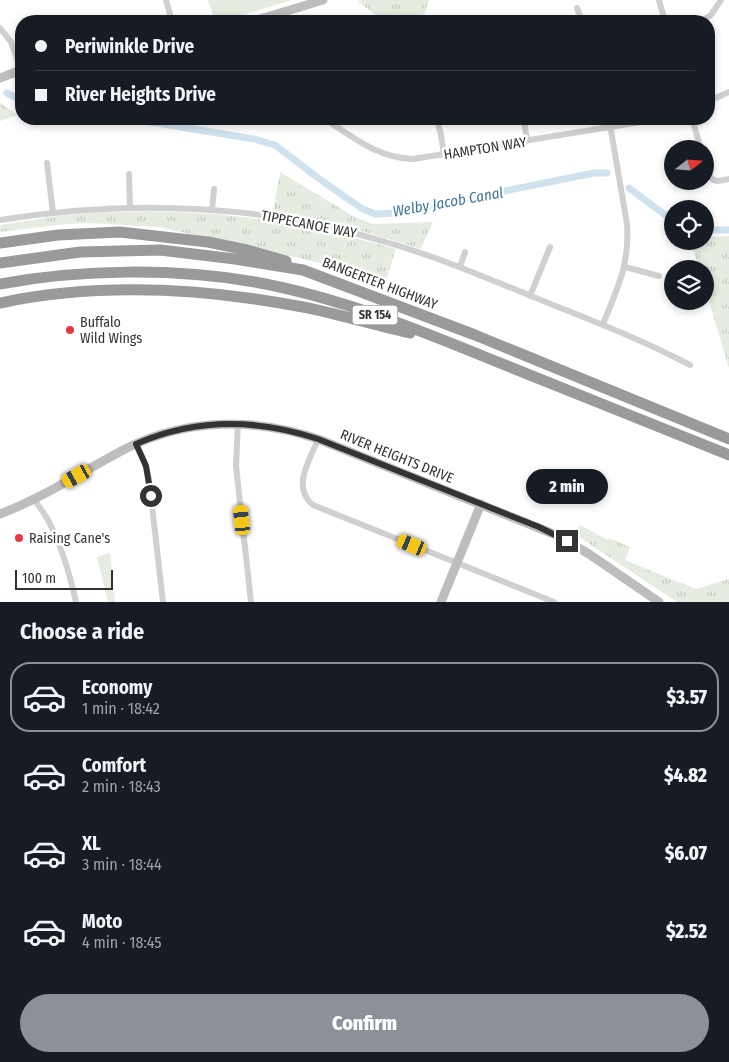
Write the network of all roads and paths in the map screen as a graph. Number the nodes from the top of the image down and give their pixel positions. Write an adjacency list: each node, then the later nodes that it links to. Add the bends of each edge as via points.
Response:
1 (166, 0): 6 (street)
2 (323, 0): 7 (street)
3 (659, 0): 9 (street)
4 (724, 1): 10 (street)
5 (578, 8): 8 (street)
6 (170, 15)
7 (274, 15)
8 (580, 15)
9 (663, 15)
10 (710, 15)
11 (0, 28): 12 (street)
12 (15, 53)
13 (15, 72): 14 (street)
14 (0, 78)
15 (729, 92): 16 (street)
16 (715, 98)
17 (335, 125): 25 (street, HAMPTON WAY, via 365,146 387,156 413,159)
18 (439, 125): 25 (street)
19 (525, 125): 24 (street)
20 (621, 125): 22 (street, HAMPTON WAY)
21 (694, 125): 23 (street)
22 (610, 127): 24 (street, HAMPTON WAY); 40 (street, via 628,242)
23 (698, 140)
24 (527, 141): 25 (street, HAMPTON WAY)
25 (444, 155)
26 (48, 163): 33 (street)
27 (129, 174): 31 (street)
28 (729, 178): 29 (street)
29 (714, 180)
30 (214, 189): 32 (street)
31 (130, 207): 32 (street, TIPPECANOE WAY); 33 (street, TIPPECANOE WAY)
32 (212, 210): 39 (street, TIPPECANOE WAY, via 337,228)
33 (53, 213): 34 (street, TIPPECANOE WAY)
34 (0, 220)
35 (0, 243): 41 (highway, via 58,235 129,233 227,245 284,260)
36 (550, 247): 44 (street)
37 (465, 252): 39 (street)
38 (0, 263): 41 (highway, BANGERTER HIGHWAY / SR 154, via 80,252 160,250 236,258)
39 (460, 267): 44 (street, TIPPECANOE WAY)
40 (625, 268): 42 (street); 46 (street)
41 (303, 270): 51 (highway, BANGERTER HIGHWAY / SR 154, via 475,335)
42 (660, 276)
43 (0, 284): 47 (highway, SR 154, via 81,274 212,275 256,282 340,304)
44 (530, 296): 46 (street, TIPPECANOE WAY)
45 (0, 303): 47 (highway, via 106,290 211,294 303,307)
46 (603, 324): 48 (street, TIPPECANOE WAY)
47 (445, 340): 53 (highway, SR 154)
48 (690, 365)
49 (238, 423): 50 (street, RIVER HEIGHTS DRIVE, via 274,427); 52 (street, RIVER HEIGHTS DRIVE, via 184,428); 61 (street, via 236,466)
50 (318, 439): 55 (street, RIVER HEIGHTS DRIVE); 57 (street, via 302,482 307,500 318,508)
51 (729, 439)
52 (136, 444): 54 (street, RIVER HEIGHTS DRIVE); 60 (street, via 149,479)
53 (729, 455)
54 (34, 499): 56 (street, RIVER HEIGHTS DRIVE); 59 (street, via 58,542)
55 (481, 504): 57 (street); 64 (street, RIVER HEIGHTS DRIVE, via 567,541)
56 (0, 514)
57 (457, 563): 58 (street); 62 (street)
58 (542, 600): 63 (street)
59 (76, 602)
60 (163, 602)
61 (251, 602)
62 (441, 602)
63 (554, 602)
64 (659, 602)

